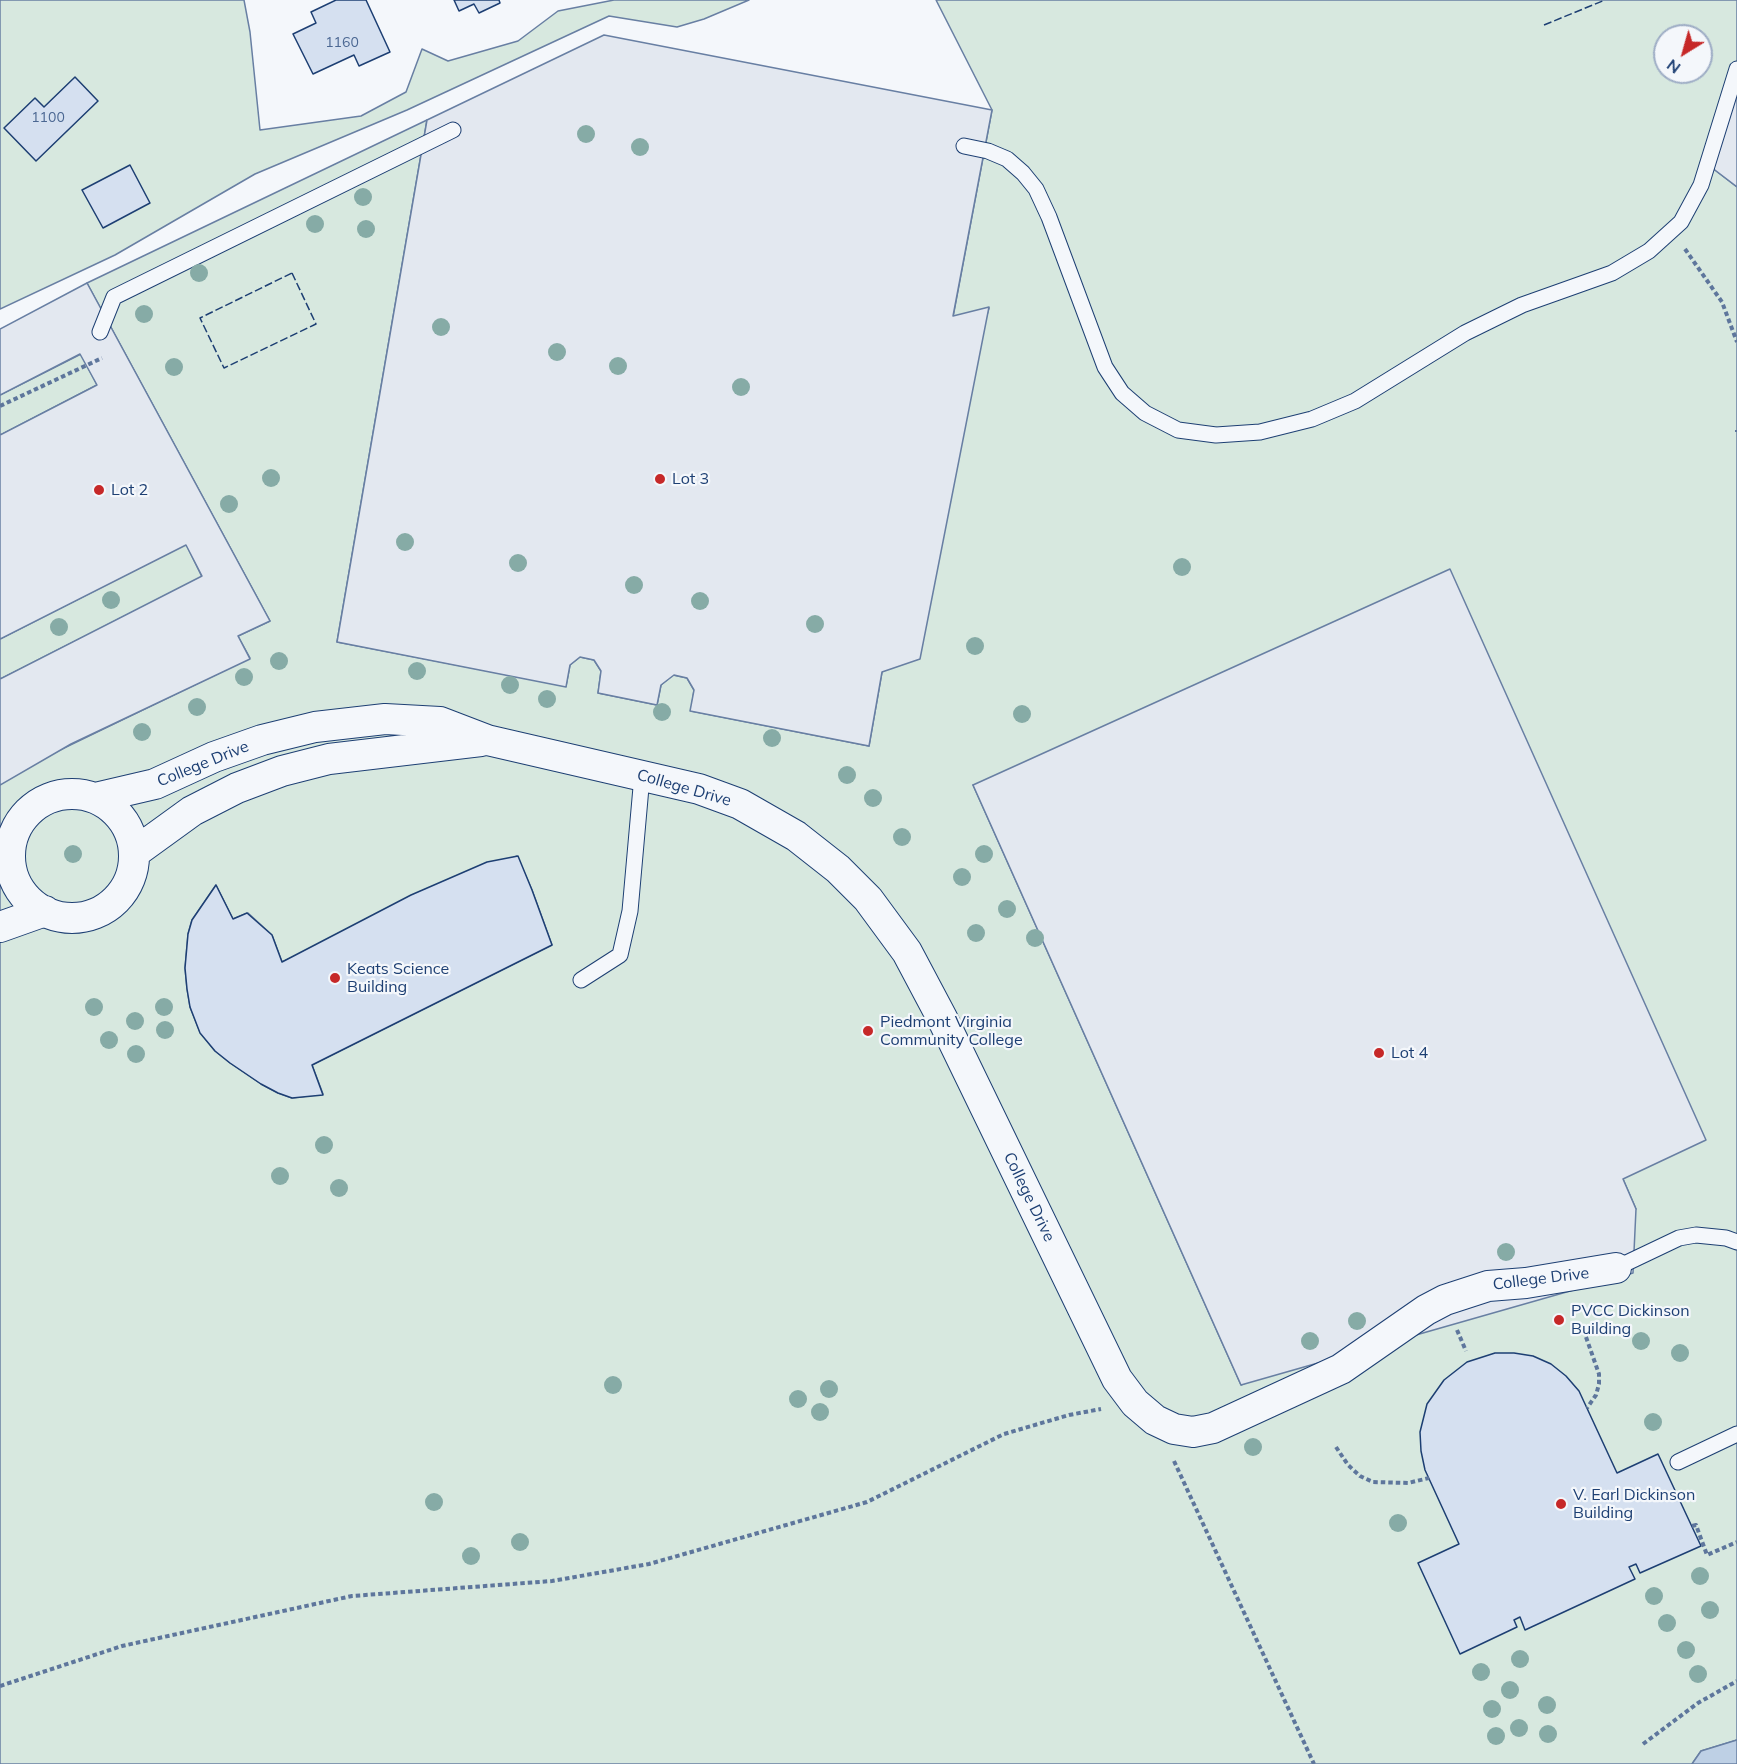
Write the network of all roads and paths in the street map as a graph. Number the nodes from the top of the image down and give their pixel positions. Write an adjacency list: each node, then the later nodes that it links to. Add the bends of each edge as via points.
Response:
1 (1737, 69): 4 (lane, via 1701,185 1681,222)
2 (453, 130): 5 (lane, via 114,297)
3 (964, 146): 4 (lane, via 1007,159 1036,189 1106,368 1122,393 1145,413 1178,429 1216,435 1260,432 1312,419 1355,401 1465,333 1522,305 1612,273 1649,251)
4 (1671, 231): 6 (path, via 1722,302)
5 (100, 332)
6 (1737, 342)
7 (111, 354): 8 (path)
8 (0, 406)
9 (487, 740): 10 (street, College Drive); 11 (street, College Drive, via 440,722 385,719 315,727 224,753 155,784); 12 (street, College Drive, via 329,759 282,771 192,811)
10 (642, 776): 16 (lane, via 630,911 620,955); 23 (street, College Drive, via 699,789 740,804 796,836 868,899 907,952 1118,1378)
11 (95, 798): 12 (street, via 127,826); 13 (street, College Drive, via 62,795 34,807 17,827)
12 (134, 853): 14 (street, via 133,871 114,902 81,917)
13 (5, 859): 14 (street, College Drive, via 16,881 33,903)
14 (45, 911): 15 (street)
15 (0, 927)
16 (581, 980)
17 (1737, 1242): 18 (lane, via 1696,1235 1679,1238)
18 (1616, 1268): 23 (street, College Drive, via 1488,1286 1445,1300 1341,1369 1213,1428 1192,1432 1174,1429)
19 (1454, 1322): 21 (path)
20 (1586, 1337): 22 (path, via 1599,1374 1596,1395)
21 (1466, 1351)
22 (1587, 1408)
23 (1145, 1411): 31 (path, via 1069,1414 1004,1434 867,1502 649,1564 552,1581 352,1596 122,1646); 33 (path)
24 (1737, 1434): 26 (lane)
25 (1336, 1447): 27 (path, via 1354,1471 1373,1482 1408,1483)
26 (1678, 1462)
27 (1429, 1478)
28 (1692, 1526): 29 (path, via 1696,1525 1707,1555)
29 (1737, 1542)
30 (1737, 1681): 32 (path, via 1698,1703)
31 (0, 1686)
32 (1643, 1744)
33 (1314, 1764)

